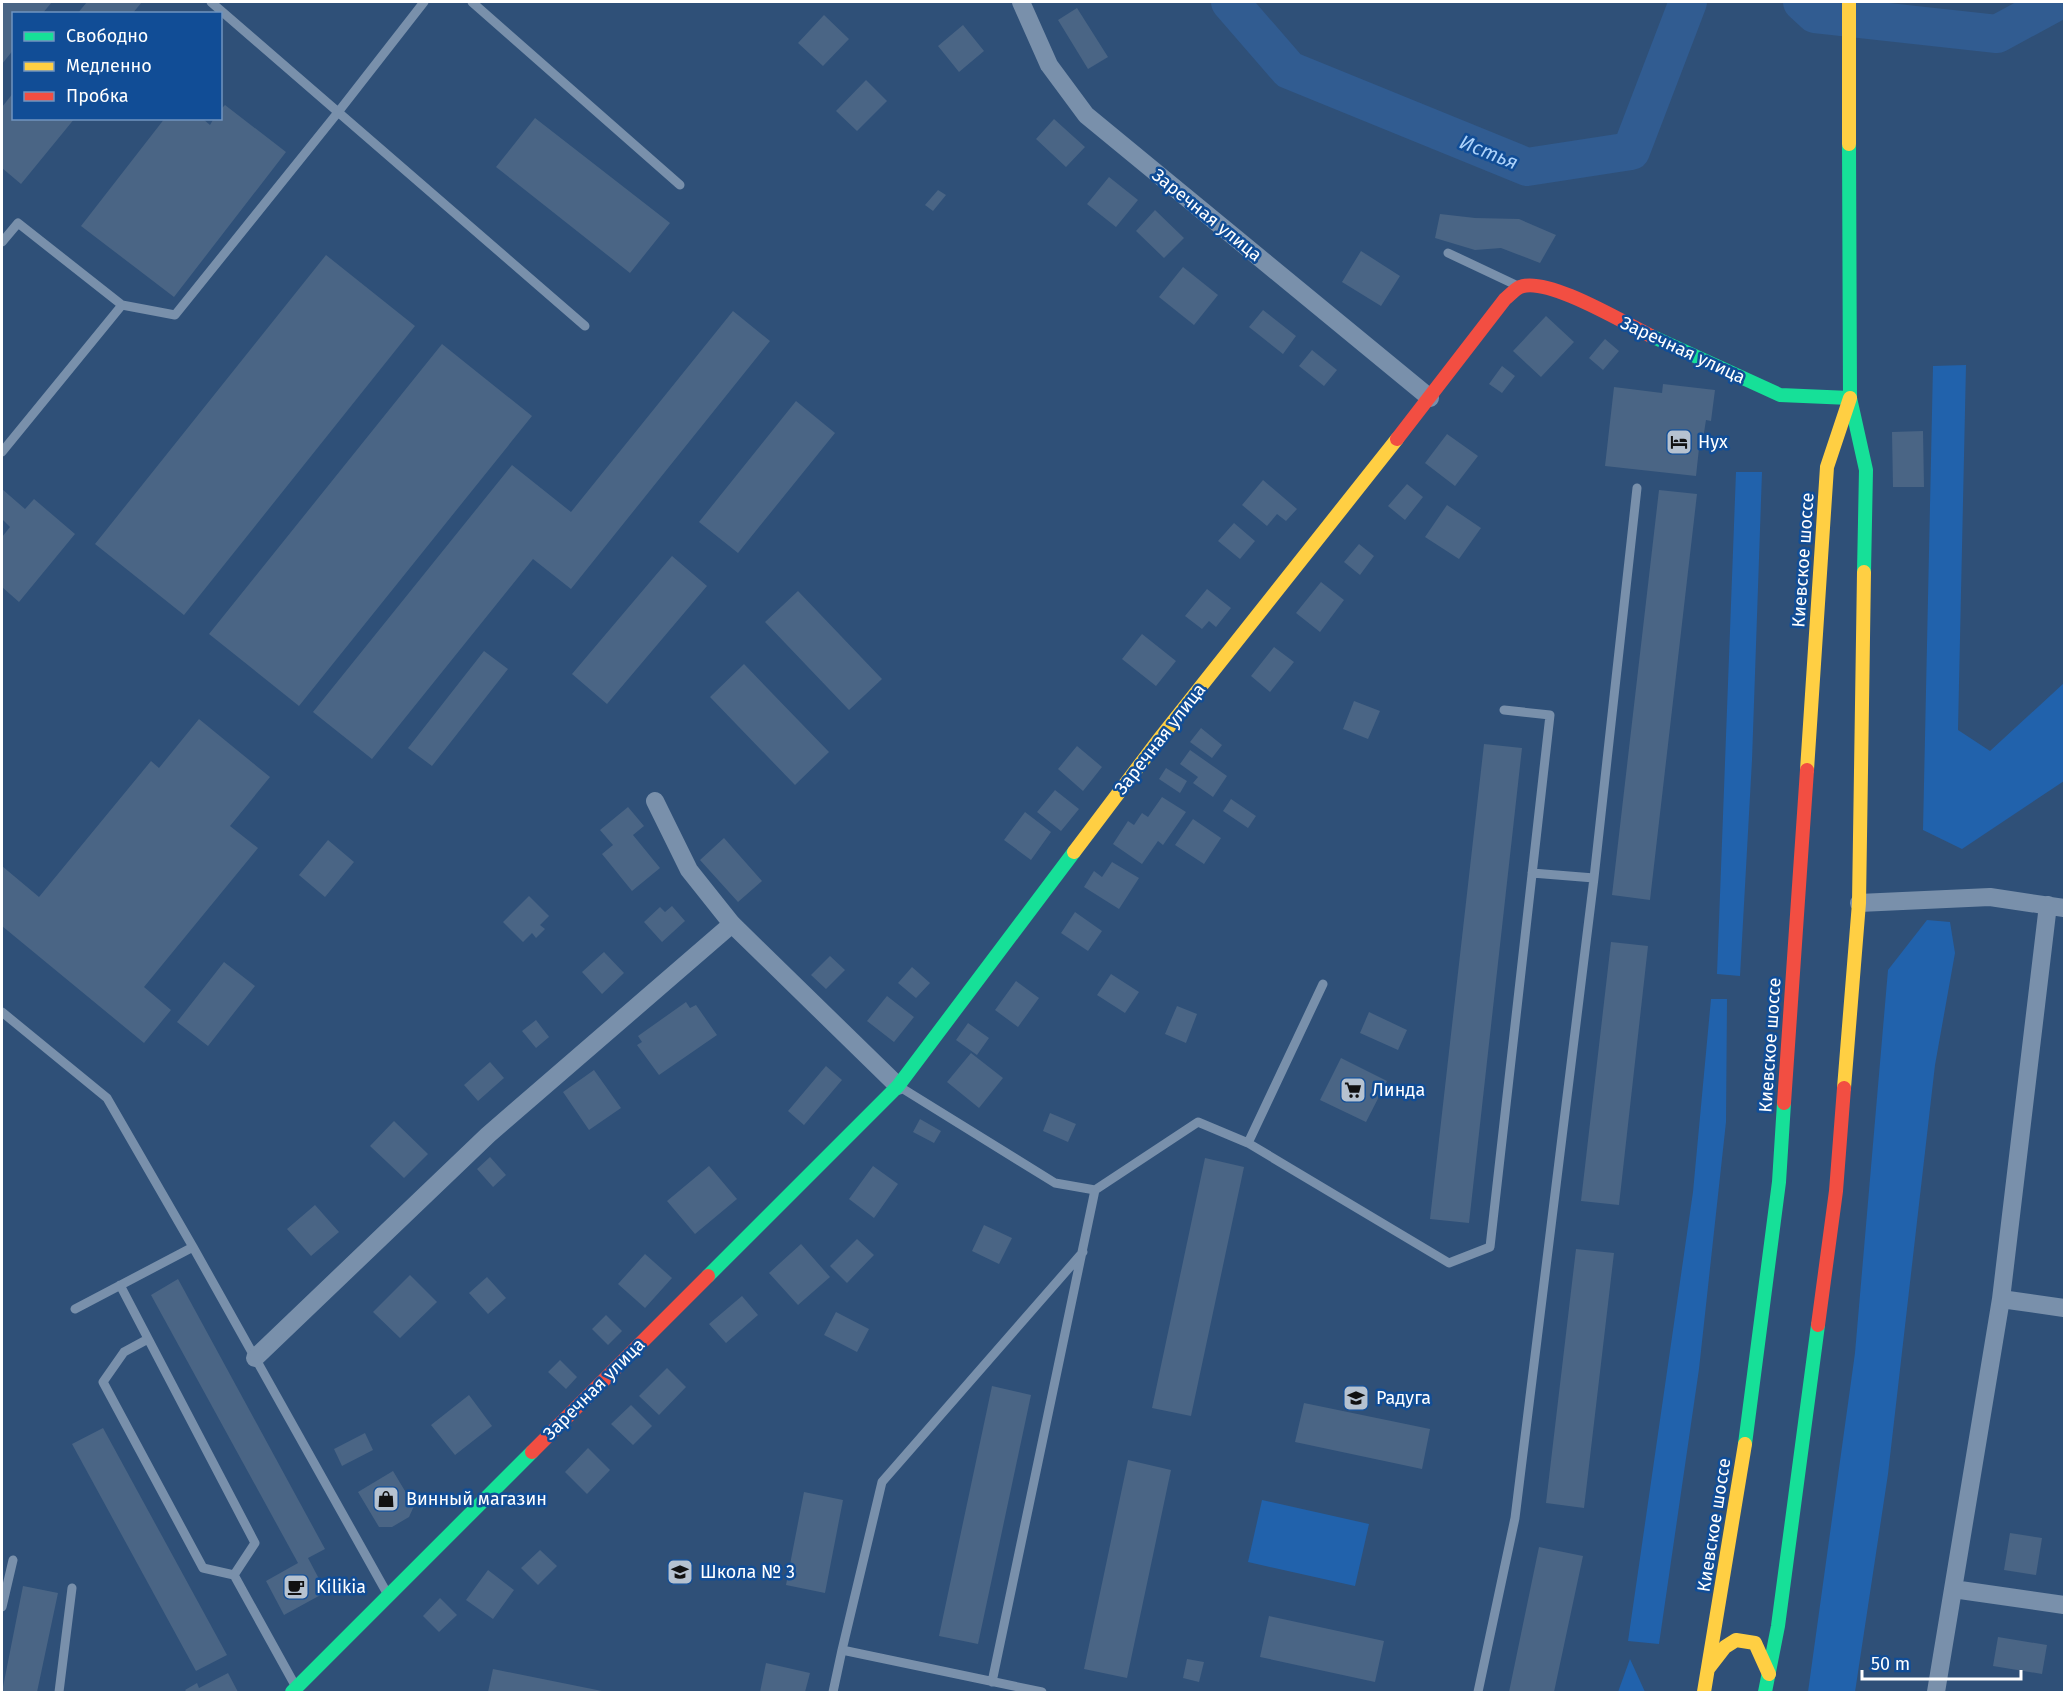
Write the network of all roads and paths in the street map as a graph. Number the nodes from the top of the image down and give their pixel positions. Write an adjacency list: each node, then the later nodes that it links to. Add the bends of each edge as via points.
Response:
1 (211, 2): 6 (lane)
2 (424, 2): 6 (lane)
3 (472, 2): 7 (lane)
4 (1021, 2): 13 (street, Заречная улица, via 1049,65 1086,115)
5 (1850, 2): 14 (main road, Киевское шоссе)
6 (339, 111): 11 (lane, via 175,315); 12 (lane)
7 (680, 185)
8 (2, 242): 11 (lane, via 18,223)
9 (1448, 253): 10 (lane)
10 (1520, 287): 13 (main road, Заречная улица, via 1505,299); 14 (main road, Заречная улица, via 1539,286 1570,295 1780,395)
11 (122, 305): 15 (lane)
12 (585, 326)
13 (1430, 398): 26 (main road, Заречная улица, via 1160,738)
14 (1850, 398): 21 (main road, Киевское шоссе, via 1866,470); 45 (main road, Киевское шоссе, via 1827,467 1779,1182 1742,1463)
15 (2, 449)
16 (1637, 488): 20 (lane)
17 (1504, 710): 19 (lane, via 1550,715)
18 (655, 801): 23 (street, via 689,870)
19 (1532, 873): 20 (lane); 27 (lane, via 1490,1247 1449,1263)
20 (1594, 879): 52 (lane, via 1515,1518)
21 (1859, 903): 22 (street, via 1990,897); 46 (main road, Киевское шоссе, via 1836,1191)
22 (2056, 906): 32 (street)
23 (732, 924): 26 (street); 36 (street, via 488,1135)
24 (1323, 984): 27 (lane)
25 (2, 1012): 29 (lane, via 107,1098)
26 (898, 1086): 28 (lane, via 1055,1183); 41 (main road, Заречная улица)
27 (1248, 1143): 28 (lane, via 1198,1122)
28 (1095, 1190): 30 (lane)
29 (193, 1247): 31 (lane); 36 (lane)
30 (1083, 1252): 44 (lane, via 882,1482); 47 (lane)
31 (120, 1286): 34 (lane); 35 (lane)
32 (2001, 1299): 33 (street); 40 (street)
33 (2064, 1308)
34 (75, 1310)
35 (148, 1339): 38 (lane, via 255,1543); 38 (lane, via 124,1352 103,1382 203,1568)
36 (255, 1358): 41 (lane)
37 (13, 1560): 43 (lane)
38 (234, 1575): 48 (lane)
39 (72, 1587): 49 (lane)
40 (1953, 1589): 42 (street); 55 (street)
41 (388, 1595): 48 (main road, Заречная улица)
42 (2064, 1605)
43 (2, 1607)
44 (842, 1650): 47 (lane); 50 (lane)
45 (1708, 1669): 46 (main road, via 1725,1647 1736,1640 1755,1643); 53 (main road, Киевское шоссе)
46 (1769, 1674): 54 (main road, Киевское шоссе)
47 (992, 1682): 51 (lane)
48 (294, 1690)
49 (59, 1692)
50 (833, 1692)
51 (1042, 1692)
52 (1478, 1692)
53 (1704, 1692)
54 (1765, 1692)
55 (1936, 1692)

